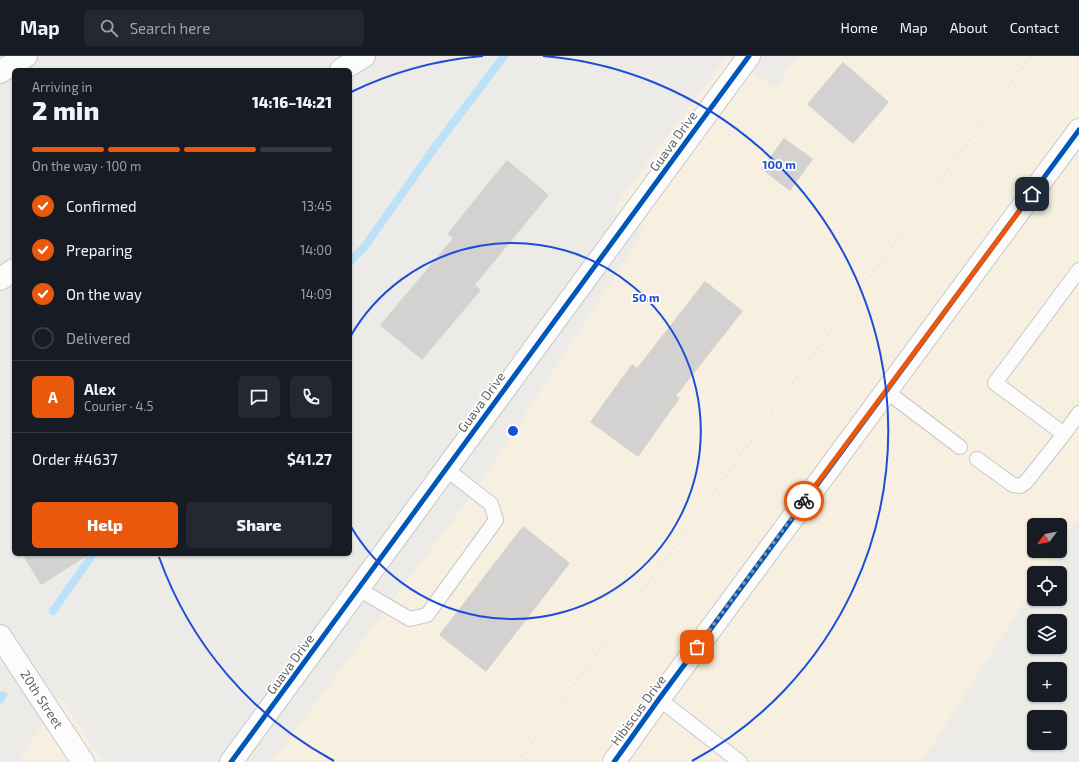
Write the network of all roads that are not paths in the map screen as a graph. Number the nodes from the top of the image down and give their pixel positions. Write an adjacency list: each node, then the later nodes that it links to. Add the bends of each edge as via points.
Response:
1 (26, 56): 5 (street)
2 (364, 56): 4 (street)
3 (749, 56): 15 (street, Guava Drive)
4 (344, 68)
5 (0, 72)
6 (1079, 130): 10 (street, Hibiscus Drive)
7 (1079, 270): 12 (lane, via 995,383)
8 (12, 271): 9 (street)
9 (0, 279)
10 (886, 391): 13 (lane); 18 (street, Hibiscus Drive)
11 (1079, 413): 12 (lane)
12 (1064, 434): 14 (lane, via 1020,486 1013,485)
13 (960, 447)
14 (977, 459)
15 (446, 469): 16 (street, Guava Drive); 16 (lane, via 491,504 496,520 427,615 410,619)
16 (358, 589): 20 (street, Guava Drive)
17 (0, 636): 19 (street, 20th Street)
18 (659, 698): 21 (street, Hibiscus Drive); 22 (lane)
19 (83, 762)
20 (231, 762)
21 (614, 762)
22 (740, 762)

